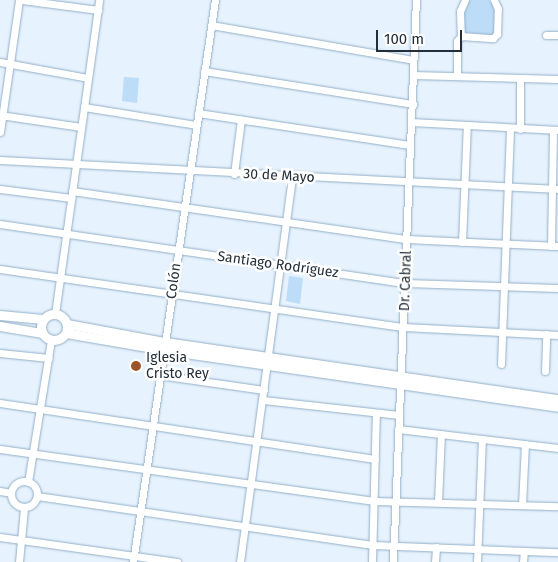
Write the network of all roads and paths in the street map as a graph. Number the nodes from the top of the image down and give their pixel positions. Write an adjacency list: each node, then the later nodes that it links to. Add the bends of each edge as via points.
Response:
1 (20, 0): 7 (street); 14 (street)
2 (99, 0): 7 (street)
3 (215, 0): 8 (street, Colón)
4 (416, 0): 12 (street, Dr. Cabral)
5 (465, 0): 11 (street, via 460,10)
6 (494, 0): 11 (street, via 498,9 496,36)
7 (98, 10): 18 (street)
8 (211, 25): 12 (street); 15 (street, Colón)
9 (546, 35): 10 (street)
10 (558, 35)
11 (461, 36): 17 (street, via 457,41)
12 (413, 60): 16 (street, Dr. Cabral)
13 (0, 62): 14 (street)
14 (12, 64): 18 (street); 24 (street)
15 (204, 71): 21 (street); 23 (street, Colón)
16 (413, 75): 17 (street); 21 (street, Dr. Cabral)
17 (457, 76): 19 (street)
18 (88, 78): 22 (street)
19 (520, 79): 20 (street); 31 (street)
20 (558, 80)
21 (413, 104): 26 (street, Dr. Cabral)
22 (84, 107): 27 (street); 29 (street)
23 (198, 112): 25 (street); 27 (street, Colón)
24 (2, 116): 29 (street); 33 (street)
25 (241, 119): 34 (street); 38 (street)
26 (411, 122): 28 (street); 34 (street, Dr. Cabral)
27 (196, 125): 37 (street, Colón)
28 (467, 125): 30 (street); 41 (street)
29 (81, 127): 36 (street)
30 (510, 128): 31 (street); 42 (street)
31 (520, 129): 32 (street)
32 (555, 130): 44 (street)
33 (0, 132)
34 (410, 145): 40 (street, Dr. Cabral)
35 (0, 160): 36 (street, 30 de Mayo)
36 (76, 165): 37 (street, 30 de Mayo); 45 (street)
37 (189, 172): 38 (street, 30 de Mayo); 46 (street, Colón)
38 (234, 174): 39 (street, 30 de Mayo)
39 (292, 176): 40 (street, 30 de Mayo); 48 (street)
40 (408, 183): 41 (street, 30 de Mayo); 50 (street, Dr. Cabral)
41 (465, 184): 42 (street, 30 de Mayo); 51 (street)
42 (508, 186): 44 (street, 30 de Mayo); 52 (street)
43 (0, 189): 45 (street)
44 (555, 189): 53 (street)
45 (72, 195): 46 (street); 49 (street)
46 (184, 208): 48 (street); 54 (street, Colón)
47 (0, 224): 49 (street, Santiago Rodríguez)
48 (286, 224): 50 (street); 55 (street)
49 (66, 234): 54 (street, Santiago Rodríguez); 57 (street)
50 (407, 239): 51 (street); 58 (street, Dr. Cabral)
51 (462, 242): 52 (street)
52 (506, 244): 53 (street); 59 (street)
53 (555, 246)
54 (179, 250): 55 (street, Santiago Rodríguez); 61 (street, Colón)
55 (282, 266): 58 (street, Santiago Rodríguez); 62 (street)
56 (0, 269): 57 (street)
57 (60, 277): 61 (street); 63 (street)
58 (406, 283): 59 (street, Santiago Rodríguez); 67 (street, Dr. Cabral)
59 (504, 287): 60 (street, Santiago Rodríguez); 69 (street)
60 (558, 288)
61 (172, 294): 62 (street); 74 (street, Colón)
62 (276, 308): 67 (street); 77 (street)
63 (56, 314): 65 (main road); 68 (main road)
64 (0, 315): 65 (main road)
65 (43, 319): 70 (main road)
66 (0, 326): 70 (main road)
67 (404, 326): 69 (street); 81 (street, Dr. Cabral)
68 (67, 328): 73 (main road, via 62,338); 74 (main road)
69 (503, 332): 71 (street); 78 (street)
70 (42, 333): 73 (main road)
71 (546, 334): 72 (street); 79 (street)
72 (558, 335)
73 (51, 340): 76 (street)
74 (165, 346): 77 (main road); 80 (street, Colón)
75 (0, 352): 76 (street)
76 (49, 358): 87 (street)
77 (268, 361): 81 (main road); 82 (street)
78 (501, 364)
79 (545, 371)
80 (159, 375): 82 (street); 90 (street, Colón)
81 (400, 380): 83 (main road); 86 (main road); 89 (street, Dr. Cabral)
82 (264, 390): 84 (street)
83 (558, 399)
84 (263, 400): 88 (street); 94 (street)
85 (0, 403): 87 (street)
86 (558, 407)
87 (41, 408): 90 (street); 98 (street)
88 (376, 414): 89 (street); 99 (street)
89 (399, 416): 91 (street, Dr. Cabral)
90 (152, 426): 94 (street); 100 (street, Colón)
91 (398, 428): 92 (street); 107 (street, Dr. Cabral)
92 (441, 434): 93 (street); 108 (street)
93 (482, 439): 95 (street); 109 (street)
94 (257, 441): 99 (street); 102 (street)
95 (525, 444): 96 (street); 110 (street)
96 (558, 448)
97 (0, 449): 98 (street)
98 (34, 454): 100 (street); 101 (street)
99 (375, 459): 106 (street)
100 (146, 470): 102 (street); 113 (street, Colón)
101 (28, 482): 104 (street, via 17,483); 105 (street, via 36,488)
102 (251, 484): 106 (street); 114 (street)
103 (0, 491): 104 (street)
104 (11, 493): 112 (street, via 14,503)
105 (37, 496): 112 (street, via 33,504); 113 (street)
106 (374, 501): 107 (street); 117 (street)
107 (395, 501): 108 (street); 118 (street, Dr. Cabral)
108 (438, 502): 109 (street)
109 (480, 504): 110 (street); 120 (street)
110 (522, 505): 111 (street)
111 (558, 506)
112 (24, 508): 116 (street)
113 (140, 512): 114 (street); 123 (street, Colón)
114 (245, 527): 117 (street); 126 (street)
115 (0, 537): 116 (street)
116 (22, 541): 123 (street); 124 (street)
117 (372, 545): 118 (street); 127 (street)
118 (394, 546): 119 (street); 128 (street, Dr. Cabral)
119 (436, 547): 120 (street); 129 (street)
120 (478, 549): 121 (street); 130 (street)
121 (524, 550): 122 (street); 131 (street)
122 (558, 552)
123 (134, 559): 125 (street)
124 (19, 562)
125 (177, 562)
126 (240, 562)
127 (372, 562)
128 (393, 562)
129 (435, 562)
130 (477, 562)
131 (523, 562)

